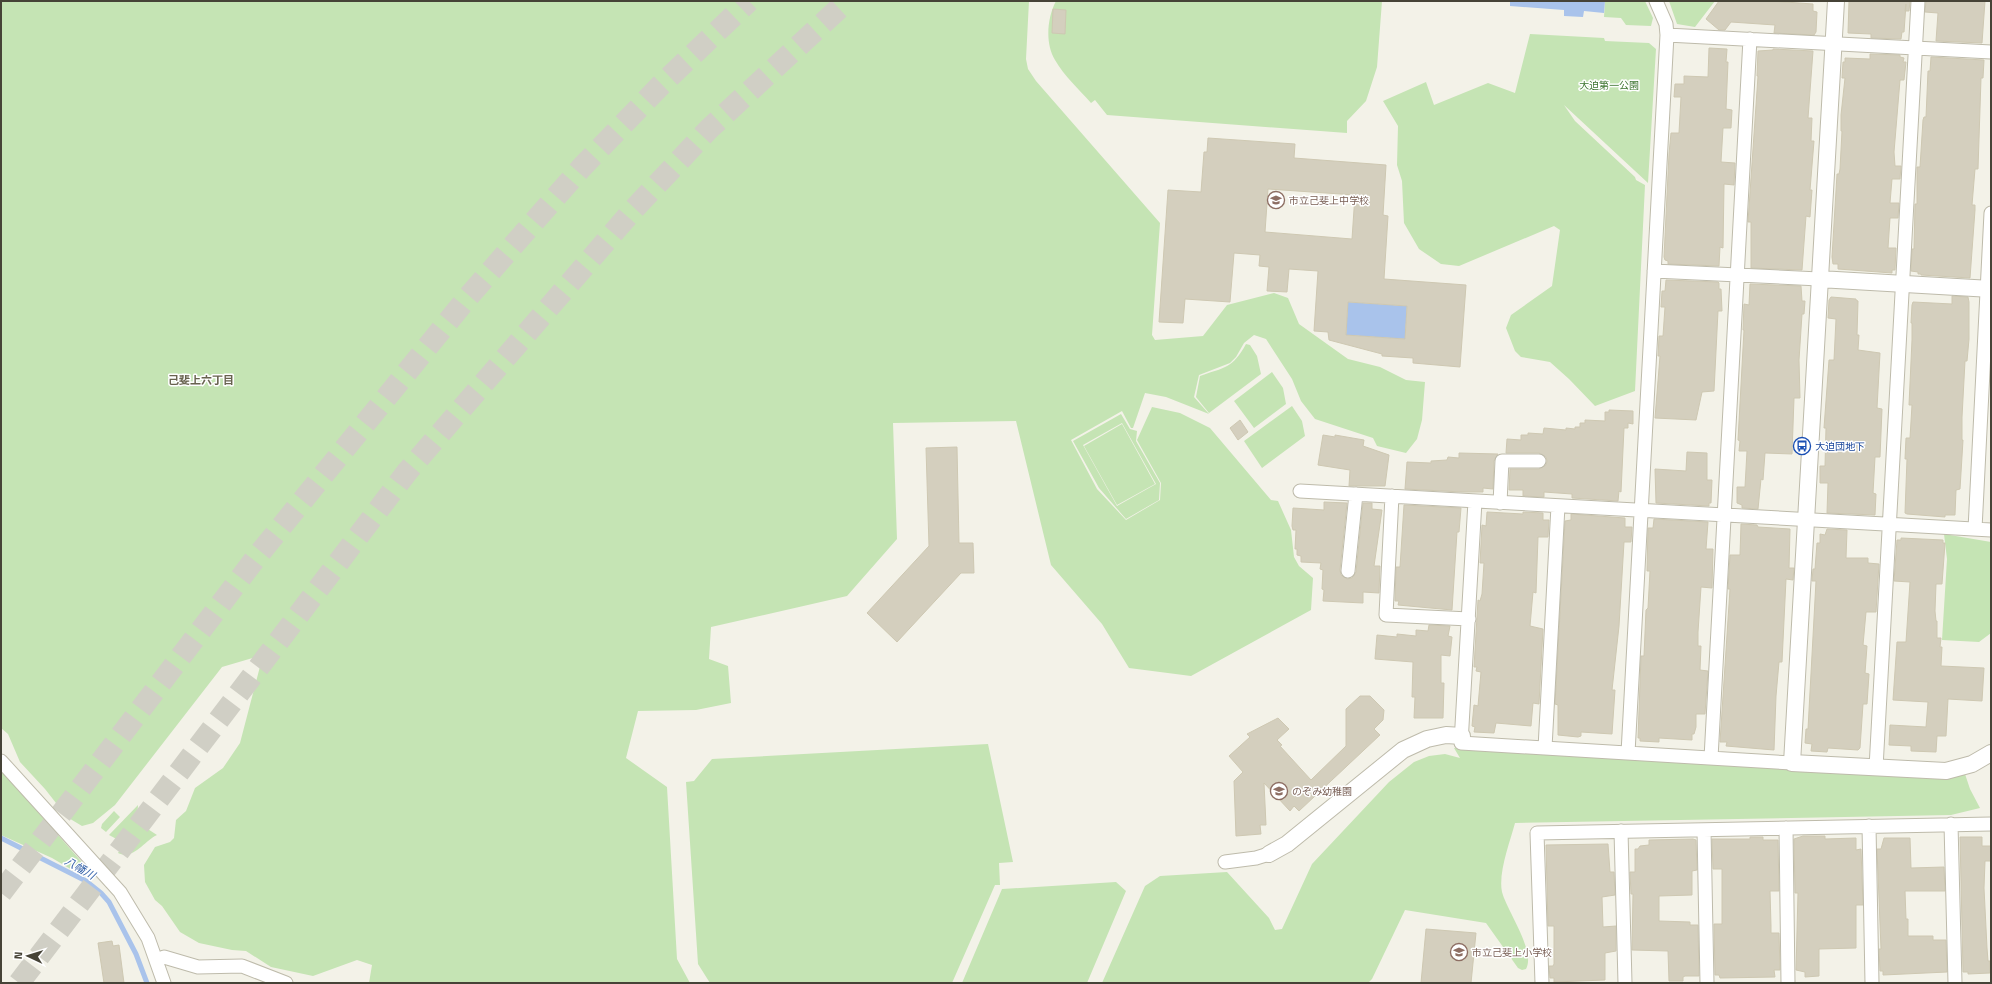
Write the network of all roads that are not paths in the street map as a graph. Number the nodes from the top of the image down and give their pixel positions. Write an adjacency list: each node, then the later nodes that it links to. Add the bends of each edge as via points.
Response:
1 (1656, 1): 4 (street, via 1666,24)
2 (1836, 1): 6 (street)
3 (1918, 1): 7 (street)
4 (1667, 35): 5 (street); 10 (street)
5 (1750, 39): 6 (street); 11 (street)
6 (1832, 44): 7 (street); 12 (street)
7 (1915, 48): 8 (street); 13 (street)
8 (1991, 52)
9 (1991, 213): 14 (street)
10 (1654, 271): 11 (street); 22 (street)
11 (1738, 276): 12 (street); 23 (street)
12 (1819, 279): 13 (street); 24 (street)
13 (1904, 284): 14 (street); 25 (street)
14 (1989, 289): 26 (street)
15 (1539, 461): 20 (street, via 1502,461)
16 (1300, 491): 17 (street)
17 (1356, 494): 18 (street); 28 (street)
18 (1392, 496): 19 (street); 29 (street, via 1386,615)
19 (1475, 501): 20 (street); 29 (street)
20 (1500, 503): 21 (street)
21 (1558, 506): 22 (street); 31 (street)
22 (1642, 511): 23 (street); 32 (street)
23 (1724, 516): 24 (street); 34 (street)
24 (1806, 520): 25 (street); 36 (street)
25 (1889, 525): 26 (street); 37 (street)
26 (1975, 530): 27 (street)
27 (1991, 530)
28 (1348, 571)
29 (1469, 619): 30 (street)
30 (1462, 736): 31 (street, via 1461,743); 44 (street, via 1427,740 1403,750 1287,844)
31 (1545, 748): 32 (street)
32 (1628, 753): 34 (street)
33 (1991, 753): 37 (street, via 1972,764 1946,771)
34 (1711, 758): 36 (street)
35 (1, 761): 46 (street, via 120,892 143,928)
36 (1792, 763): 37 (street)
37 (1876, 768)
38 (1951, 824): 39 (street); 40 (street); 54 (street)
39 (1991, 824)
40 (1869, 826): 41 (street); 53 (street)
41 (1786, 828): 42 (street); 52 (street)
42 (1704, 830): 43 (street); 51 (street)
43 (1621, 831): 49 (street, via 1537,833); 50 (street)
44 (1269, 854): 45 (street)
45 (1225, 862)
46 (156, 960): 47 (street); 48 (street, via 164,957 198,967 242,966)
47 (164, 983)
48 (286, 983)
49 (1542, 983)
50 (1625, 983)
51 (1707, 983)
52 (1788, 983)
53 (1872, 983)
54 (1955, 983)

